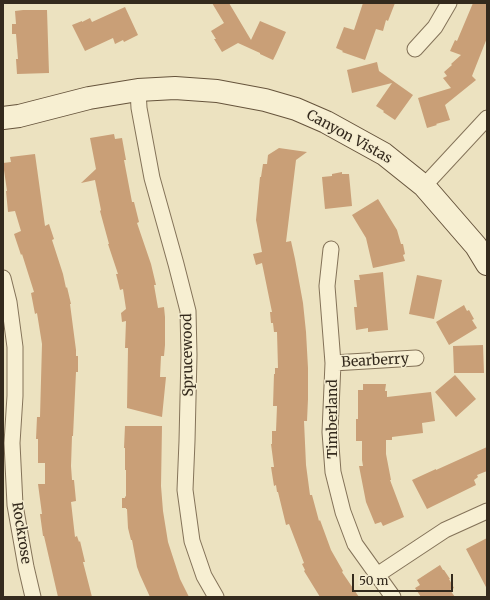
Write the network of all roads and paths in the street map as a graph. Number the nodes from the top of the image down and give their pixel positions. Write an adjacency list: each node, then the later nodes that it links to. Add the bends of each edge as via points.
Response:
1 (449, 3): 2 (street, via 435,27)
2 (415, 49)
3 (138, 90): 4 (street, Canyon Vistas, via 89,98); 6 (street, Canyon Vistas, via 175,88 217,91 296,109 326,122 384,154); 15 (street, Sprucewood, via 152,178 188,311 185,490 192,541 204,576)
4 (3, 118)
5 (487, 118): 6 (street)
6 (424, 186): 8 (street, Canyon Vistas, via 476,246)
7 (331, 249): 11 (street, Timberland, via 327,286)
8 (487, 264)
9 (3, 278): 14 (street, Rockrose, via 15,347 12,443 15,505)
10 (416, 358): 11 (street, Bearberry)
11 (333, 363): 13 (street, Timberland, via 330,432 333,472 343,512 355,544)
12 (487, 511): 13 (street, via 445,530)
13 (377, 574): 16 (street, Timberland)
14 (32, 597)
15 (216, 597)
16 (393, 597)

